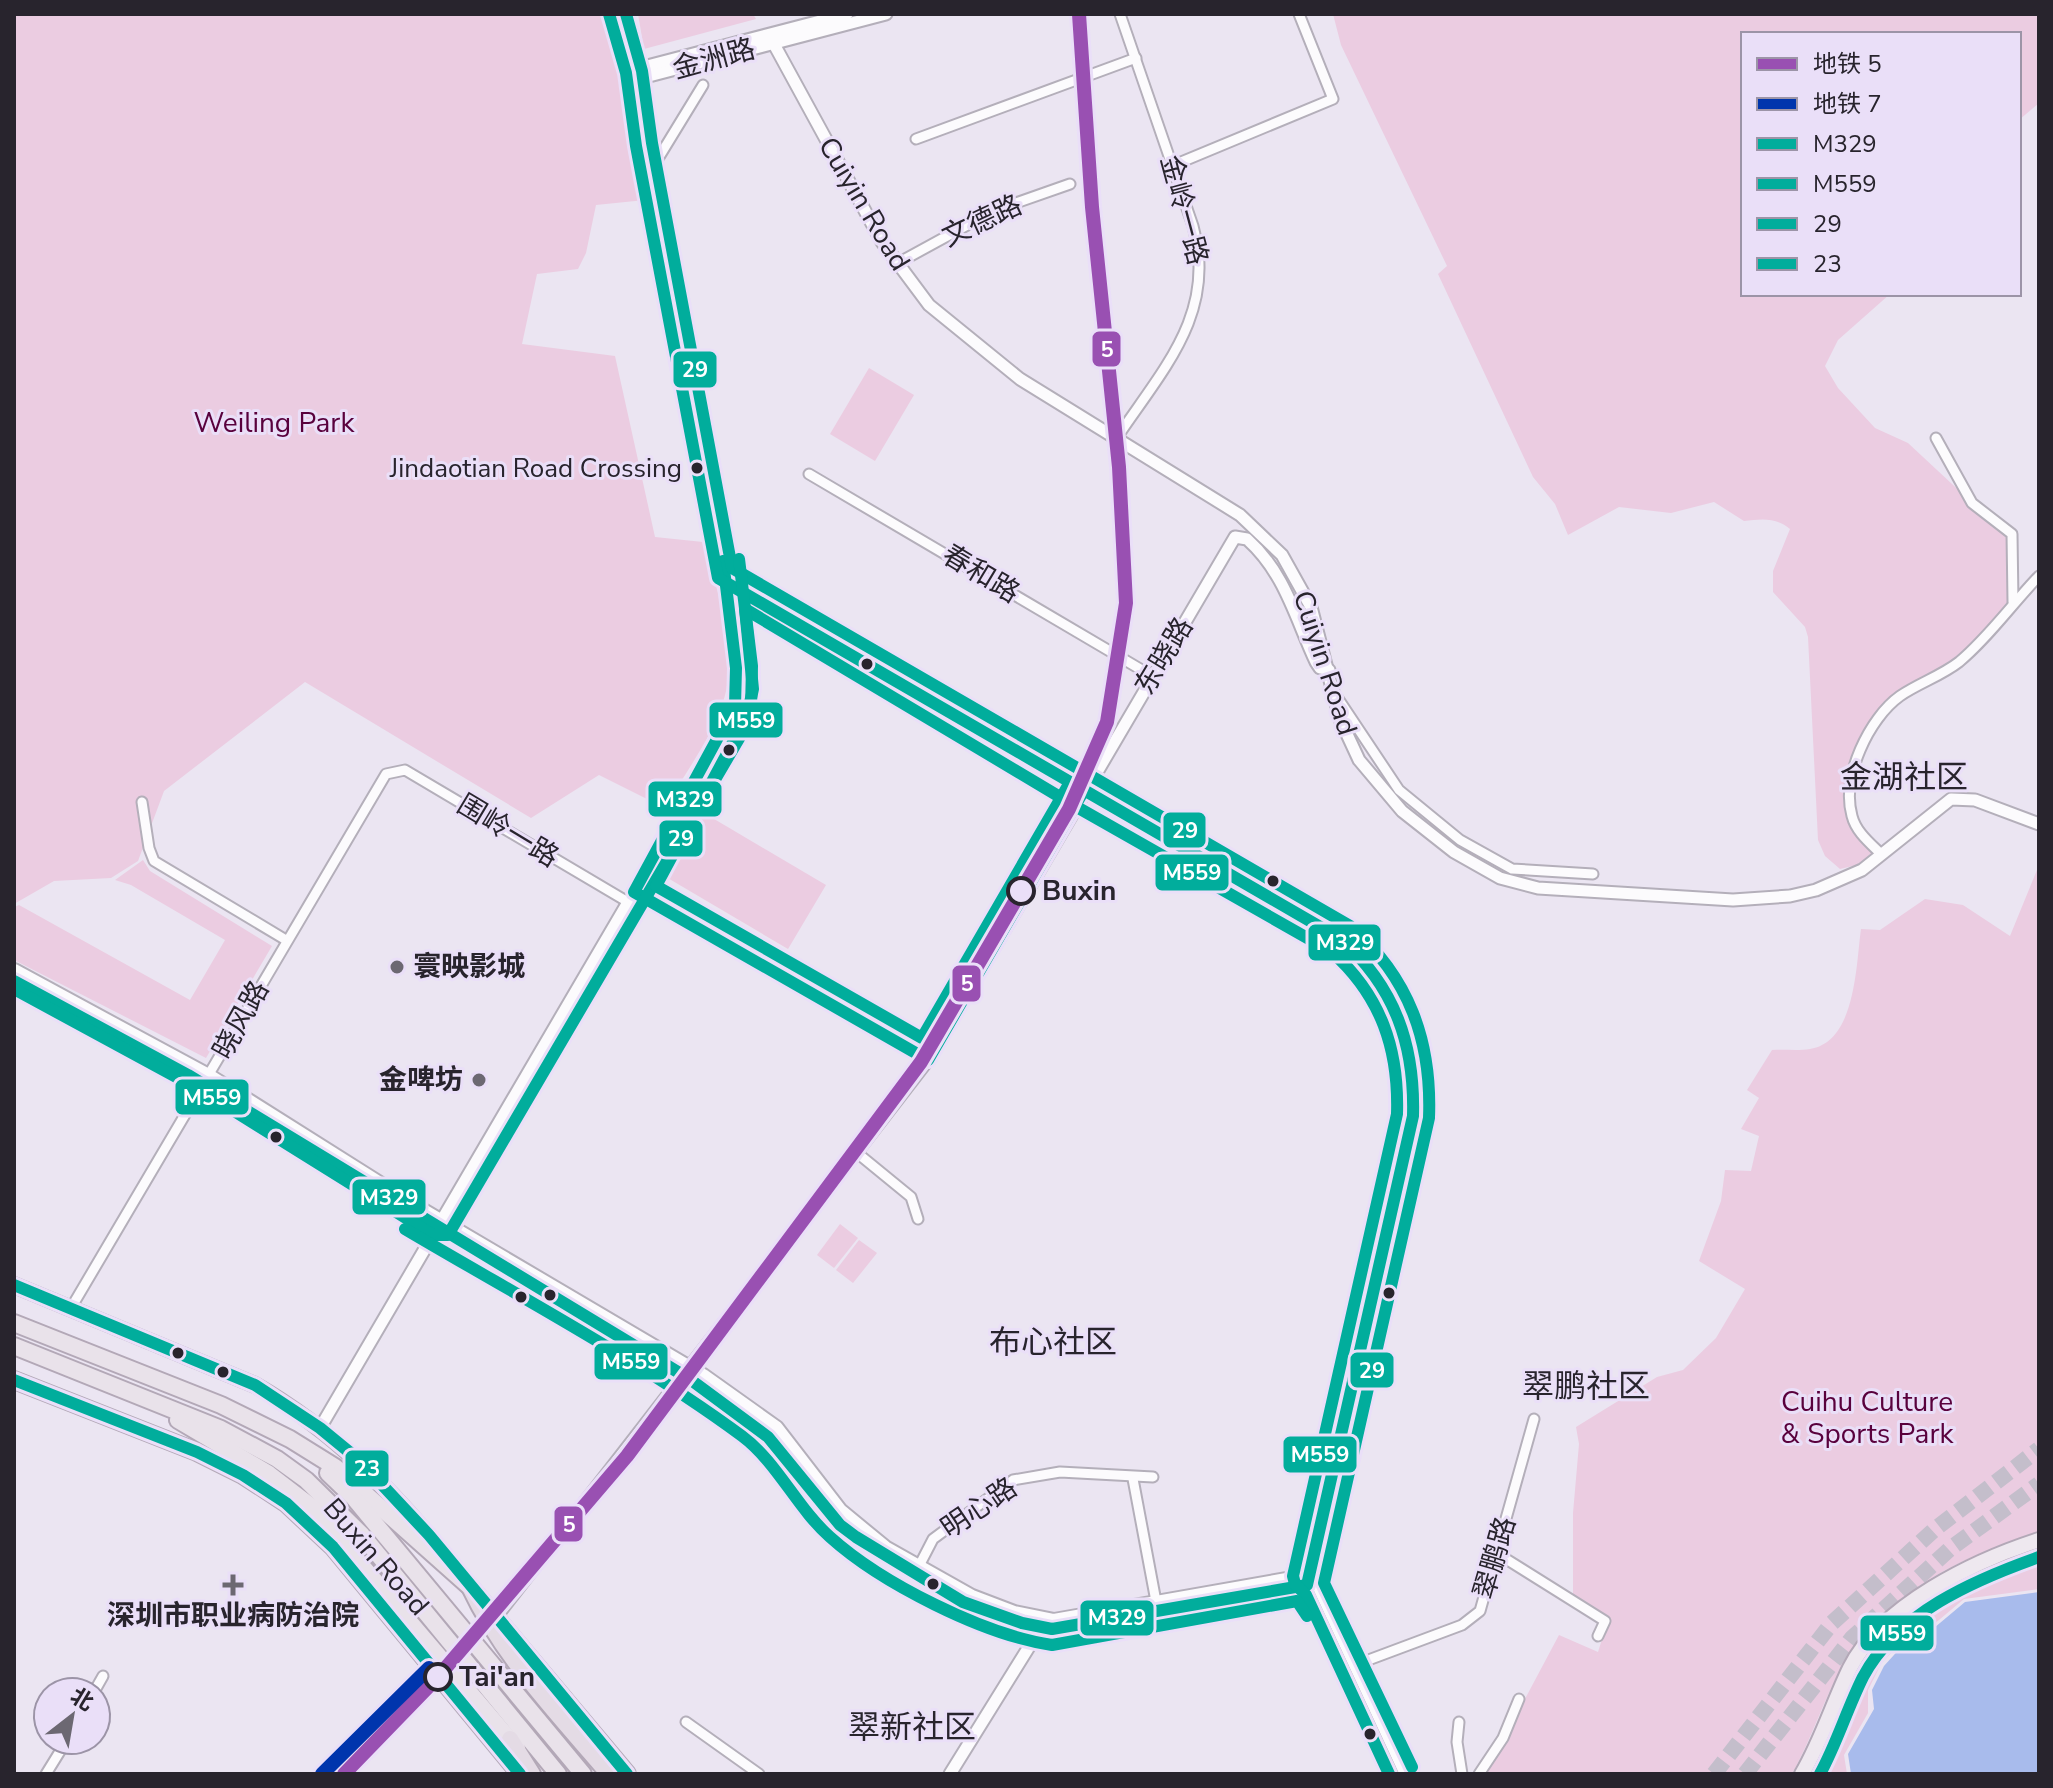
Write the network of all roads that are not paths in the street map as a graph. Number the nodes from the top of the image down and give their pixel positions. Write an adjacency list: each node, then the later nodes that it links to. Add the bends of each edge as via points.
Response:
1 (609, 14): 9 (street)
2 (623, 14): 9 (street)
3 (847, 14): 7 (street, 金洲路)
4 (886, 14): 7 (street, 金洲路)
5 (1120, 14): 8 (street, 金岭一路)
6 (1299, 14): 12 (street, via 1333,99)
7 (771, 39): 9 (street, 金洲路); 16 (street, Cuiyin Road)
8 (1136, 58): 11 (street); 12 (street, 金岭一路)
9 (632, 72): 13 (street); 15 (street)
10 (703, 85): 13 (street)
11 (916, 139)
12 (1174, 165): 18 (street, 金岭一路, via 1201,254 1198,299 1175,350)
13 (650, 172): 15 (street); 21 (street)
14 (1070, 184): 16 (street, 文德路, via 993,211)
15 (643, 185): 21 (street, via 715,566 718,578)
16 (896, 264): 18 (street, Cuiyin Road, via 929,305 982,351)
17 (1936, 438): 22 (street, via 1972,503 2012,534)
18 (1116, 439): 23 (street, Cuiyin Road, via 1240,515 1272,543 1311,607)
19 (809, 474): 24 (street, 春和路)
20 (2039, 576): 22 (street)
21 (726, 583): 27 (street); 32 (street, via 735,706)
22 (2013, 602): 30 (street, via 1968,654 1899,697 1873,723 1857,757 1851,813 1858,830)
23 (1329, 670): 24 (street, 东晓路, via 1316,662 1271,565 1239,536); 25 (street, Cuiyin Road)
24 (1152, 676): 27 (street, 东晓路)
25 (1333, 691): 30 (street, Cuiyin Road, via 1359,760 1395,804 1454,852 1517,885 1758,899 1816,890 1862,870); 31 (street, via 1387,775 1451,834 1512,869)
26 (386, 774): 32 (street, 围岭一路, via 405,770); 33 (street, 晓风路)
27 (1083, 792): 36 (street, 东晓路); 56 (street, via 1351,947 1385,989 1406,1036 1413,1116)
28 (142, 802): 33 (street, via 154,861)
29 (2039, 824): 30 (street, Cuiyin Road, via 1975,800 1951,799)
30 (1881, 854)
31 (1593, 874)
32 (631, 897): 36 (street, 围岭一路); 40 (street)
33 (286, 940): 37 (street, 晓风路)
34 (14, 971): 37 (main road)
35 (14, 981): 37 (main road)
36 (928, 1060): 38 (street, 东晓路)
37 (207, 1081): 40 (main road); 42 (street, 晓风路)
38 (856, 1152): 39 (street, via 911,1197); 45 (street, 东晓路)
39 (918, 1219)
40 (439, 1225): 45 (main road); 50 (street)
41 (14, 1285): 42 (main road)
42 (71, 1308): 50 (main road, via 255,1385)
43 (14, 1323): 49 (highway, Buxin Road)
44 (14, 1346): 47 (highway, Buxin Road)
45 (688, 1373): 55 (main road, via 776,1428 855,1526); 59 (street, 东晓路); 60 (main road, via 768,1437 840,1525 856,1537 963,1602)
46 (14, 1380): 63 (highway, via 197,1452 277,1496 333,1547)
47 (143, 1398): 67 (highway, via 269,1474 312,1507); 74 (highway, Buxin Road, via 260,1450 331,1502)
48 (1534, 1419): 54 (street, 翠鹏路)
49 (259, 1424): 57 (highway, Buxin Road, via 335,1467); 75 (highway, Buxin Road, via 353,1497)
50 (320, 1428): 57 (main road, via 397,1500)
51 (1153, 1477): 52 (street, 明心路)
52 (1133, 1479): 55 (street, 明心路, via 1060,1472 1013,1480 933,1539); 58 (street)
53 (2039, 1540): 84 (main road, via 1932,1589 1887,1622 1851,1667)
54 (1498, 1554): 61 (street, via 1605,1621); 62 (street, 翠鹏路, via 1480,1611 1471,1621)
55 (918, 1568): 60 (main road, via 972,1597)
56 (1308, 1580): 58 (main road); 62 (main road, via 1319,1585); 80 (main road)
57 (470, 1587): 59 (highway, Buxin Road); 76 (highway, via 490,1630 516,1666)
58 (1158, 1607): 60 (main road)
59 (495, 1618): 77 (highway, Buxin Road)
60 (1044, 1624): 79 (street)
61 (1598, 1636)
62 (1355, 1665): 81 (main road)
63 (441, 1676): 70 (street); 71 (highway)
64 (1519, 1699): 83 (street, via 1503,1738)
65 (686, 1722): 78 (street)
66 (1459, 1722): 82 (street)
67 (510, 1739): 72 (highway); 73 (highway)
68 (57, 1756): 69 (street)
69 (46, 1774)
70 (339, 1774)
71 (520, 1774)
72 (532, 1774)
73 (539, 1774)
74 (558, 1774)
75 (583, 1774)
76 (609, 1774)
77 (627, 1774)
78 (759, 1774)
79 (950, 1774)
80 (1398, 1774)
81 (1407, 1774)
82 (1462, 1774)
83 (1479, 1774)
84 (1802, 1774)

